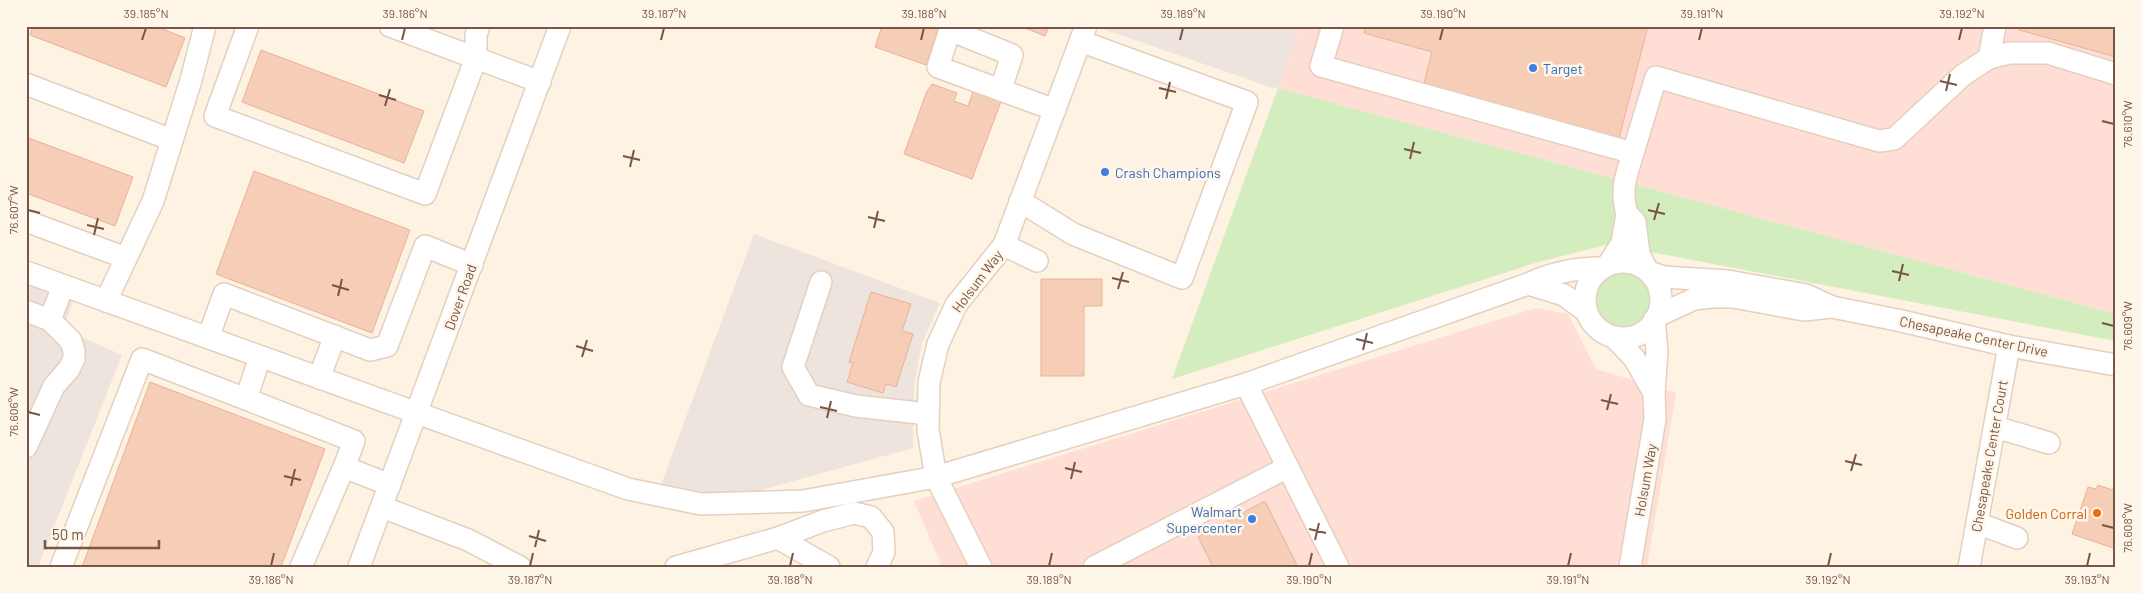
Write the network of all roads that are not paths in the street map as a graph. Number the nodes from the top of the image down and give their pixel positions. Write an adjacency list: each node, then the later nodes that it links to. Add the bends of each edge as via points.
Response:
1 (205, 26): 16 (street)
2 (248, 26): 9 (street, via 215,116 425,194)
3 (390, 26): 9 (street)
4 (479, 26): 9 (street)
5 (560, 26): 12 (street, Dover Road)
6 (1333, 26): 17 (street, via 1321,66)
7 (1995, 26): 10 (street)
8 (1083, 34): 15 (street, Holsum Way); 18 (street, via 1247,102 1182,278 1073,234)
9 (476, 58): 12 (street)
10 (1989, 58): 11 (street, via 2009,53 2048,53); 17 (street, via 1963,75 1894,139 1879,141 1656,77)
11 (2116, 74)
12 (540, 82): 24 (street, Dover Road)
13 (26, 84): 16 (street)
14 (1000, 89): 15 (street)
15 (1054, 110): 18 (street, Holsum Way)
16 (172, 140): 22 (street, via 153,201)
17 (1633, 153): 19 (street, via 1623,186)
18 (1020, 201): 21 (street, Holsum Way)
19 (1627, 214): 25 (street, via 1622,242); 26 (street, via 1635,222 1640,254)
20 (26, 221): 22 (street)
21 (1004, 244): 23 (street); 48 (street, Holsum Way, via 956,305 938,344 929,382)
22 (126, 258): 31 (street)
23 (1037, 261)
24 (472, 264): 37 (street, via 425,246 387,346 370,350); 47 (street, Dover Road)
25 (1605, 266): 26 (street, via 1628,262); 29 (street, via 1544,276); 34 (street, via 1588,283)
26 (1648, 271): 32 (street, via 1664,277 1728,281 1806,295); 35 (street, via 1660,293)
27 (26, 272): 30 (street)
28 (821, 282): 48 (street, via 793,367 809,395 856,406)
29 (1528, 284): 34 (street, via 1564,295); 44 (street)
30 (63, 286): 31 (street); 36 (street)
31 (106, 301): 39 (street)
32 (1832, 308): 35 (street, via 1804,310 1733,297 1712,297 1694,300); 40 (street, Chesapeake Center Drive)
33 (26, 311): 36 (street)
34 (1587, 312): 38 (street, via 1597,328)
35 (1656, 318): 38 (street, via 1637,335); 45 (street, Holsum Way)
36 (50, 320): 51 (street, via 71,341 74,359 54,386)
37 (335, 336): 39 (street, via 224,294); 43 (street)
38 (1614, 337): 45 (street, via 1634,358)
39 (208, 338): 41 (street)
40 (2009, 346): 42 (street, Chesapeake Center Drive); 49 (street, Chesapeake Center Court)
41 (260, 357): 43 (street); 46 (street)
42 (2116, 365)
43 (319, 378): 47 (street)
44 (1246, 384): 53 (street); 54 (street)
45 (1654, 393): 71 (street, Holsum Way, via 1655,419)
46 (246, 399): 52 (street, via 354,442); 61 (street, via 142,359)
47 (417, 412): 54 (street, via 628,488 701,504 803,501); 55 (street, Dover Road)
48 (928, 414): 54 (street, Holsum Way)
49 (1994, 427): 50 (street); 57 (street, Chesapeake Center Court)
50 (2050, 442)
51 (26, 447)
52 (344, 467): 55 (street); 62 (street)
53 (1288, 467): 69 (street); 70 (street)
54 (936, 477): 68 (street, Holsum Way)
55 (390, 485): 56 (street, Dover Road)
56 (382, 507): 63 (street, Dover Road); 64 (street, via 468,540)
57 (1977, 523): 59 (street); 72 (street, Chesapeake Center Court)
58 (778, 538): 60 (street); 66 (street); 67 (street, via 854,513 872,517 883,532 884,552)
59 (2017, 538)
60 (713, 562): 65 (street)
61 (61, 567)
62 (301, 567)
63 (359, 567)
64 (520, 567)
65 (676, 567)
66 (829, 567)
67 (877, 567)
68 (981, 567)
69 (1094, 567)
70 (1338, 567)
71 (1630, 567)
72 (1969, 567)

